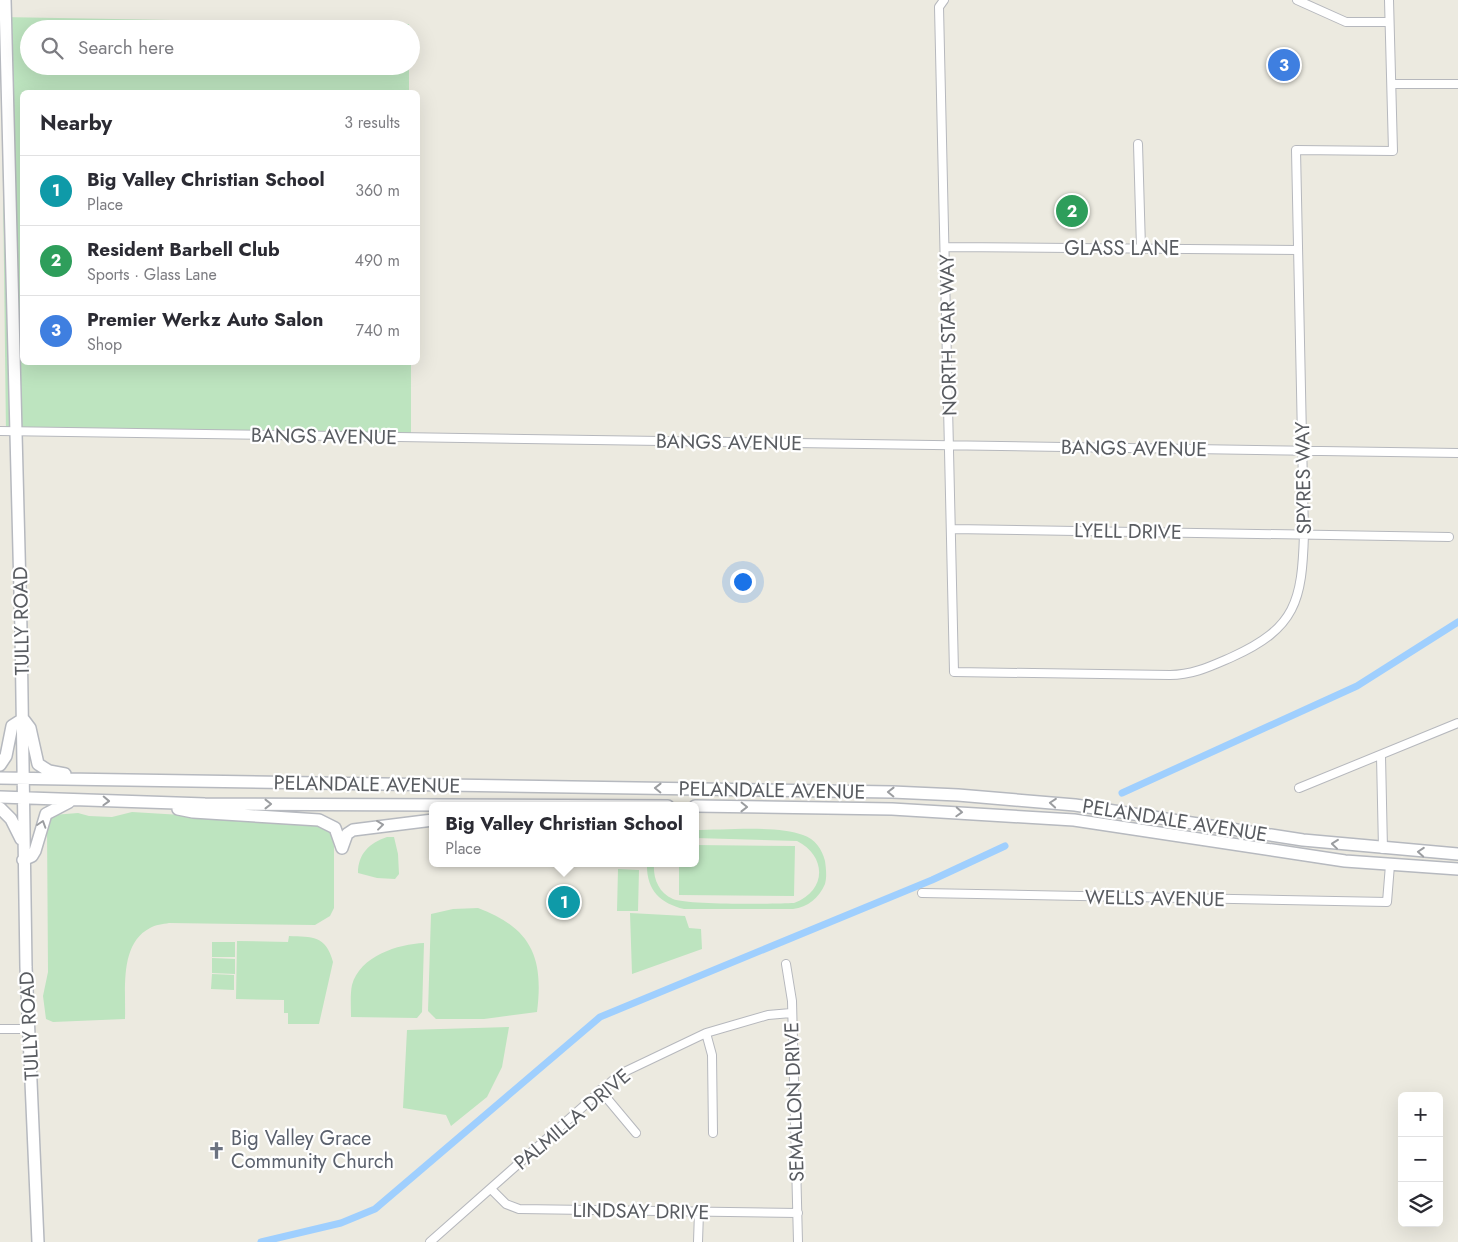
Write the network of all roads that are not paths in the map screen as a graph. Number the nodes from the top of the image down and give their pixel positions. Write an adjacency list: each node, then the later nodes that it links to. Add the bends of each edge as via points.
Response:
1 (5, 0): 13 (main road, TULLY ROAD)
2 (944, 0): 9 (street, NORTH STAR WAY, via 939,8)
3 (1297, 0): 5 (street, via 1346,22)
4 (1389, 0): 5 (street)
5 (1389, 22): 6 (street, via 1390,79)
6 (1393, 84): 7 (street); 11 (street, SPYRES WAY, via 1393,151 1296,150)
7 (1458, 84)
8 (1138, 144): 10 (street)
9 (946, 247): 10 (street, GLASS LANE); 14 (street, NORTH STAR WAY)
10 (1141, 248): 11 (street, GLASS LANE)
11 (1298, 250): 15 (street, SPYRES WAY)
12 (0, 431): 13 (street, BANGS AVENUE)
13 (16, 431): 14 (street, BANGS AVENUE); 21 (main road, TULLY ROAD)
14 (950, 446): 15 (street, BANGS AVENUE); 17 (street, NORTH STAR WAY)
15 (1303, 451): 16 (street, BANGS AVENUE); 18 (street, SPYRES WAY)
16 (1458, 453)
17 (952, 529): 18 (street, LYELL DRIVE); 20 (street, NORTH STAR WAY)
18 (1304, 534): 19 (street, LYELL DRIVE); 20 (street, SPYRES WAY, via 1302,582 1286,619 1263,641 1201,670 1170,675)
19 (1449, 537)
20 (954, 672)
21 (23, 718): 24 (main road, via 12,726 6,756); 26 (main road, TULLY ROAD); 27 (main road, PELANDALE AVENUE, via 30,728 38,764 49,771)
22 (1458, 723): 23 (street)
23 (1381, 756): 28 (street); 37 (street)
24 (0, 765)
25 (0, 778): 26 (main road, PELANDALE AVENUE)
26 (22, 779): 27 (main road, PELANDALE AVENUE); 30 (main road, TULLY ROAD)
27 (81, 780): 37 (main road, PELANDALE AVENUE, one-way to 27, via 1075,805 948,794)
28 (1298, 788)
29 (0, 797): 30 (main road, PELANDALE AVENUE)
30 (22, 798): 31 (main road, PELANDALE AVENUE); 39 (main road, TULLY ROAD)
31 (75, 800): 32 (main road, PELANDALE AVENUE, one-way to 32); 39 (main road, PELANDALE AVENUE, one-way to 31, via 35,851 46,814)
32 (146, 803): 33 (main road, PELANDALE AVENUE, one-way to 33); 36 (main road, one-way to 36, via 193,812 319,820 335,828 342,848 347,834 353,830)
33 (429, 804)
34 (699, 806): 40 (main road, PELANDALE AVENUE, one-way to 40, via 892,809 1074,820 1292,854)
35 (0, 808): 39 (main road, via 16,827 22,841)
36 (429, 820)
37 (1383, 849): 38 (main road, PELANDALE AVENUE, one-way to 37)
38 (1458, 854)
39 (24, 860): 46 (main road, TULLY ROAD)
40 (1390, 865): 41 (main road, PELANDALE AVENUE); 42 (street, WELLS AVENUE, via 1387,902)
41 (1458, 869)
42 (922, 893)
43 (786, 964): 44 (street, SEMALLON DRIVE)
44 (791, 1013): 47 (street, PALMILLA DRIVE, via 768,1015); 53 (street, SEMALLON DRIVE)
45 (0, 1029): 46 (street)
46 (28, 1029): 54 (main road, TULLY ROAD)
47 (706, 1033): 48 (street, PALMILLA DRIVE, via 631,1068); 50 (street, via 712,1055)
48 (600, 1090): 49 (street); 51 (street, PALMILLA DRIVE)
49 (636, 1133)
50 (713, 1133)
51 (490, 1189): 52 (street, LINDSAY DRIVE, via 506,1204 519,1209); 55 (street, PALMILLA DRIVE)
52 (699, 1212): 53 (street, LINDSAY DRIVE); 56 (street)
53 (798, 1213): 57 (street, SEMALLON DRIVE)
54 (38, 1242)
55 (430, 1242)
56 (698, 1242)
57 (798, 1242)

